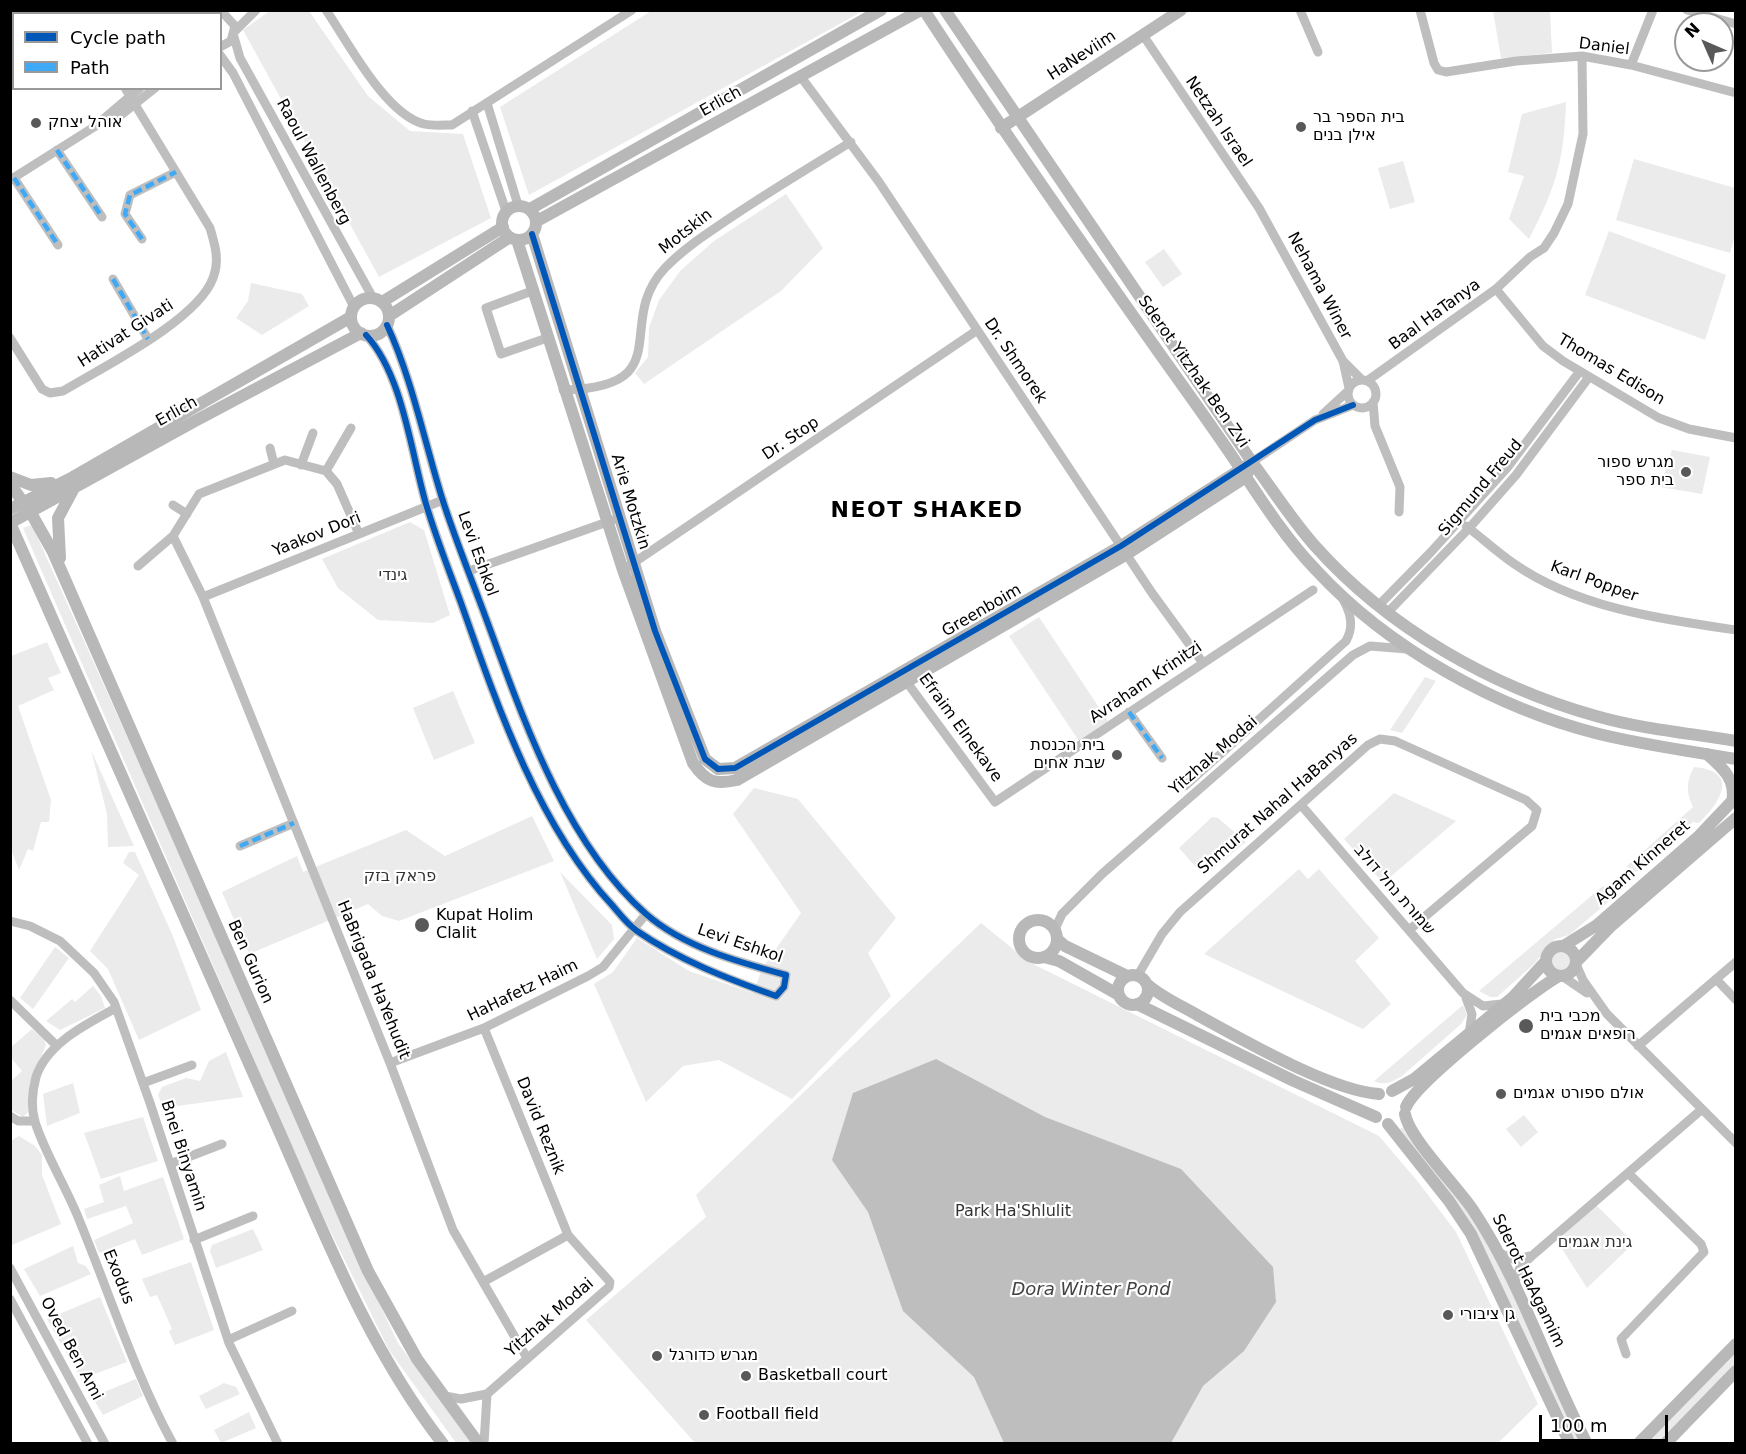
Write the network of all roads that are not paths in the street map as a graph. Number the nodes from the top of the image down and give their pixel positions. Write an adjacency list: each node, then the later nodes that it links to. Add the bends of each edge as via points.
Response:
1 (256, 10): 14 (street)
2 (326, 10): 26 (street, via 400,111 424,124 452,125)
3 (632, 10): 25 (street)
4 (881, 10): 33 (street, Erlich)
5 (922, 10): 21 (street, Erlich); 28 (street, Sderot Yitzhak Ben Zvi)
6 (945, 10): 27 (street, Sderot Yitzhak Ben Zvi)
7 (1181, 10): 15 (street, HaNeviim)
8 (1300, 10): 17 (street)
9 (1420, 10): 18 (street, Daniel, via 1438,70)
10 (1653, 10): 20 (street)
11 (1687, 10): 13 (street)
12 (226, 12): 14 (street, Raoul Wallenberg, via 233,21)
13 (1736, 24)
14 (235, 34): 16 (street); 45 (street, Raoul Wallenberg, via 240,58)
15 (1143, 35): 27 (street, HaNeviim); 37 (street, Netzah Israel)
16 (222, 45)
17 (1318, 52)
18 (1582, 56): 20 (street, Daniel); 43 (street, Baal HaTanya, via 1583,134 1568,204 1544,248)
19 (222, 58): 46 (street, Raoul Wallenberg)
20 (1631, 65): 23 (street, Daniel)
21 (801, 77): 29 (street, Dr. Shmorek); 36 (street, Erlich)
22 (149, 90): 24 (street)
23 (1736, 93)
24 (130, 97): 30 (street, via 94,127); 31 (street, Hativat Givati)
25 (487, 104): 26 (street); 33 (street)
26 (472, 111): 34 (street)
27 (1016, 118): 28 (street, HaNeviim); 70 (street, Sderot Yitzhak Ben Zvi)
28 (1001, 128): 75 (street, Sderot Yitzhak Ben Zvi)
29 (851, 142): 48 (street, Dr. Shmorek); 58 (street, Motskin, via 693,243 663,269 646,304 640,353 632,368 618,381)
30 (57, 150): 32 (street); 35 (street)
31 (176, 172): 40 (street, via 130,195 125,214); 52 (street, Hativat Givati, via 210,228 218,253 213,278 198,302 175,324)
32 (12, 179): 41 (street)
33 (524, 207): 34 (street, Erlich); 36 (street)
34 (506, 212): 39 (street)
35 (102, 217)
36 (537, 221): 38 (street)
37 (1269, 224): 53 (street, Nehama Winer)
38 (532, 234): 39 (street); 58 (street, Arie Motzkin)
39 (510, 235): 44 (street, Arie Motzkin); 45 (street); 47 (street)
40 (142, 239)
41 (58, 245)
42 (113, 279): 52 (street)
43 (1496, 288): 54 (street, Baal HaTanya); 55 (street, Thomas Edison, via 1543,346)
44 (532, 291): 51 (street, Arie Motzkin); 51 (street, via 486,308 501,354)
45 (378, 300): 46 (street, via 364,299); 47 (street)
46 (353, 312): 49 (street, via 354,326); 79 (street, Erlich)
47 (388, 320): 49 (street, via 376,335); 83 (street, Levi Eshkol)
48 (976, 331): 102 (street, Dr. Shmorek); 104 (street, Dr. Stop)
49 (363, 334): 79 (street, Erlich); 88 (street, Levi Eshkol, via 381,355 395,388)
50 (10, 338): 52 (street, Hativat Givati, via 42,389 50,393 63,391)
51 (547, 338): 59 (street, Arie Motzkin)
52 (148, 339)
53 (1343, 361): 57 (street, Nehama Winer); 60 (street, Nehama Winer)
54 (1391, 365): 57 (street, Baal HaTanya); 61 (street, Baal HaTanya)
55 (1580, 371): 56 (street, Thomas Edison); 95 (street, Sigmund Freud, via 1507,468)
56 (1590, 377): 68 (street, Thomas Edison, via 1659,418 1689,429); 98 (street, Sigmund Freud, via 1516,475)
57 (1365, 380): 60 (street, via 1356,381); 61 (street)
58 (580, 389): 59 (street, Motskin); 94 (street, Arie Motzkin)
59 (563, 390): 96 (street, Arie Motzkin)
60 (1348, 390): 63 (street); 64 (street)
61 (1375, 390): 62 (street)
62 (1373, 402): 63 (street); 65 (street)
63 (1356, 406): 64 (street); 65 (street)
64 (1315, 420): 70 (street)
65 (1375, 426): 91 (street, via 1400,488)
66 (351, 428): 74 (street)
67 (313, 433): 73 (street)
68 (1736, 438)
69 (270, 448): 71 (street)
70 (1252, 462): 75 (street, Greenboim); 112 (street, Sderot Yitzhak Ben Zvi, via 1317,548)
71 (274, 464): 73 (street, via 285,460); 77 (street)
72 (241, 465): 77 (street)
73 (301, 465): 74 (street)
74 (326, 471): 80 (street)
75 (1243, 473): 102 (street, Greenboim); 110 (street, Sderot Yitzhak Ben Zvi, via 1297,547)
76 (345, 474): 80 (street)
77 (245, 476): 93 (street, via 209,485)
78 (10, 477): 79 (street, via 38,486)
79 (75, 482): 84 (street, Erlich); 92 (street, Erlich); 108 (street, via 58,518)
80 (337, 483): 82 (street)
81 (10, 484): 84 (street, Ben Gurion)
82 (344, 499): 85 (street); 90 (street)
83 (443, 500): 88 (street, Yaakov Dori); 107 (street, Levi Eshkol)
84 (24, 502): 89 (street, Erlich); 92 (street, Ben Gurion)
85 (334, 503)
86 (173, 505): 93 (street)
87 (359, 506): 90 (street)
88 (426, 507): 99 (street, Yaakov Dori); 135 (street, Levi Eshkol, via 483,664 547,813 572,857)
89 (10, 509)
90 (349, 511): 99 (street)
91 (1399, 512)
92 (31, 513): 97 (street, Erlich); 108 (street, Ben Gurion)
93 (187, 514): 100 (street)
94 (620, 517): 96 (street); 104 (street, Arie Motzkin)
95 (1460, 521): 98 (street, Karl Popper); 112 (street, Sigmund Freud)
96 (607, 522): 106 (street, Arie Motzkin); 107 (street)
97 (11, 523): 103 (street)
98 (1469, 528): 112 (street, Sigmund Freud); 113 (street, Karl Popper, via 1514,564 1571,592 1636,614)
99 (359, 534): 111 (street, Yaakov Dori)
100 (173, 536): 105 (street); 111 (street, HaBrigada HaYehudit)
101 (10, 538): 103 (street)
102 (1124, 550): 115 (street, Dr. Shmorek); 116 (street, Greenboim)
103 (23, 551): 191 (street, via 333,1259 377,1341)
104 (634, 563): 106 (street, Dr. Stop); 124 (street, Arie Motzkin, via 655,631 705,759)
105 (138, 566)
106 (623, 570): 125 (street, Arie Motzkin, via 693,763)
107 (469, 571): 133 (street, Levi Eshkol, via 502,663 562,805 587,846)
108 (61, 572): 190 (street, Ben Gurion, via 368,1270 417,1359)
109 (1313, 590): 115 (street, Avraham Krinitzi)
110 (1340, 593): 114 (street, Sderot Yitzhak Ben Zvi); 117 (street, Yitzhak Modai, via 1351,618 1350,634)
111 (202, 597): 131 (street, HaBrigada HaYehudit)
112 (1384, 608): 120 (street, Sderot Yitzhak Ben Zvi, via 1451,655 1549,701 1624,723)
113 (1736, 630)
114 (1414, 650): 119 (street, Yitzhak Modai, via 1371,645 1361,650); 121 (street, Sderot Yitzhak Ben Zvi, via 1466,681 1540,715 1607,736)
115 (1203, 663): 118 (street, Avraham Krinitzi)
116 (903, 677): 124 (street, Greenboim, via 735,768); 125 (street, Greenboim, via 737,780 718,784); 128 (street, Efraim Elnekave)
117 (1270, 708): 119 (street); 126 (street, Yitzhak Modai)
118 (1129, 712): 122 (street); 128 (street, Avraham Krinitzi)
119 (1270, 727): 137 (street, Yitzhak Modai, via 1102,874 1062,914)
120 (1736, 741)
121 (1706, 754): 123 (street, Sderot Yitzhak Ben Zvi); 127 (street, via 1730,779)
122 (1162, 758)
123 (1736, 759)
124 (718, 769)
125 (704, 778)
126 (1185, 786)
127 (1734, 800): 138 (street, Agam Kinneret, via 1699,836 1597,925)
128 (995, 802)
129 (1301, 805): 136 (street, שמורת נחל דולב); 136 (street, Shmurat Nahal HaBanyas, via 1368,745 1380,739 1395,741 1535,805 1533,826); 143 (street, Shmurat Nahal HaBanyas, via 1180,912)
130 (1734, 820): 142 (street, Agam Kinneret, via 1610,927)
131 (294, 823): 132 (street); 159 (street, HaBrigada HaYehudit)
132 (240, 846)
133 (646, 914): 135 (street, HaHafetz Haim); 135 (street, Levi Eshkol, via 717,954 786,975 784,987 776,996 731,980 680,957)
134 (10, 921): 154 (street, Bnei Binyamin, via 43,932 66,946 94,973)
135 (635, 930): 155 (street, HaHafetz Haim, via 603,967)
136 (1409, 930): 147 (street, שמורת נחל דולב)
137 (1056, 934): 139 (street, via 1052,953); 139 (street, via 1050,924 1038,920 1027,924 1020,934 1020,945 1026,954); 143 (street, via 1083,955)
138 (1564, 945): 140 (street, via 1551,949); 142 (street, via 1572,949)
139 (1044, 957): 148 (street)
140 (1546, 961): 144 (street, via 1550,972); 152 (street)
141 (1736, 962): 145 (street)
142 (1577, 963): 144 (street, via 1570,974); 150 (street)
143 (1132, 976): 146 (street); 148 (street, via 1119,984)
144 (1561, 976): 150 (street); 164 (street, via 1540,987 1440,1070 1416,1093)
145 (1716, 979): 151 (street); 158 (street)
146 (1148, 985): 153 (street, via 1147,998); 163 (street, via 1223,1029 1322,1078)
147 (1463, 993): 152 (street, שמורת נחל דולב, via 1483,1006); 156 (street, שמורת נחל דולב, via 1472,1014)
148 (1119, 994): 153 (street, via 1129,1005)
149 (10, 1000): 157 (street)
150 (1595, 1000): 158 (street)
151 (1736, 1000)
152 (1505, 1003): 156 (street)
153 (1137, 1004): 167 (street)
154 (116, 1008): 157 (street, Exodus); 161 (street, Bnei Binyamin)
155 (484, 1028): 159 (street, HaHafetz Haim); 175 (street, David Reznik)
156 (1469, 1034): 162 (street, via 1414,1079)
157 (57, 1046): 168 (street, Exodus, via 36,1077 32,1100)
158 (1638, 1046): 165 (street)
159 (390, 1063): 180 (street, HaBrigada HaYehudit, via 453,1230)
160 (192, 1065): 161 (street)
161 (144, 1083): 172 (street, Bnei Binyamin)
162 (1392, 1091): 163 (street); 164 (street, via 1403,1097)
163 (1379, 1094): 167 (street, via 1373,1105)
164 (1406, 1110): 169 (street, via 1398,1122); 177 (street, Sderot HaAgamim, via 1413,1133 1465,1198)
165 (1701, 1110): 170 (street); 173 (street)
166 (10, 1116): 168 (street, via 18,1121)
167 (1376, 1117): 169 (street)
168 (35, 1121): 194 (street, Exodus, via 154,1407)
169 (1388, 1124): 198 (street, Sderot HaAgamim, via 1471,1234)
170 (1736, 1143)
171 (222, 1144): 172 (street)
172 (170, 1164): 176 (street, Bnei Binyamin)
173 (1628, 1173): 178 (street); 186 (street, via 1701,1244 1704,1252 1621,1338)
174 (253, 1216): 176 (street)
175 (568, 1235): 180 (street); 187 (street, Yitzhak Modai, via 610,1282 609,1287)
176 (194, 1240): 184 (street, Bnei Binyamin)
177 (1498, 1252): 178 (street, via 1515,1260); 181 (street, Sderot HaAgamim)
178 (1534, 1254): 181 (street, via 1520,1267)
179 (10, 1268): 193 (street, Oved Ben Ami)
180 (483, 1282): 187 (street, HaBrigada HaYehudit)
181 (1514, 1286): 199 (street, Sderot HaAgamim)
182 (10, 1299): 192 (street, Oved Ben Ami)
183 (292, 1311): 184 (street)
184 (228, 1340): 195 (street, Bnei Binyamin)
185 (1736, 1344): 200 (street)
186 (1626, 1354)
187 (527, 1358): 189 (street, Yitzhak Modai)
188 (1736, 1371): 201 (street)
189 (487, 1394): 190 (street, via 461,1399); 197 (street)
190 (445, 1396): 196 (street, Ben Gurion)
191 (439, 1440)
192 (88, 1443)
193 (105, 1443)
194 (173, 1443)
195 (278, 1443)
196 (479, 1443)
197 (484, 1443)
198 (1570, 1443)
199 (1587, 1443)
200 (1638, 1443)
201 (1665, 1443)

